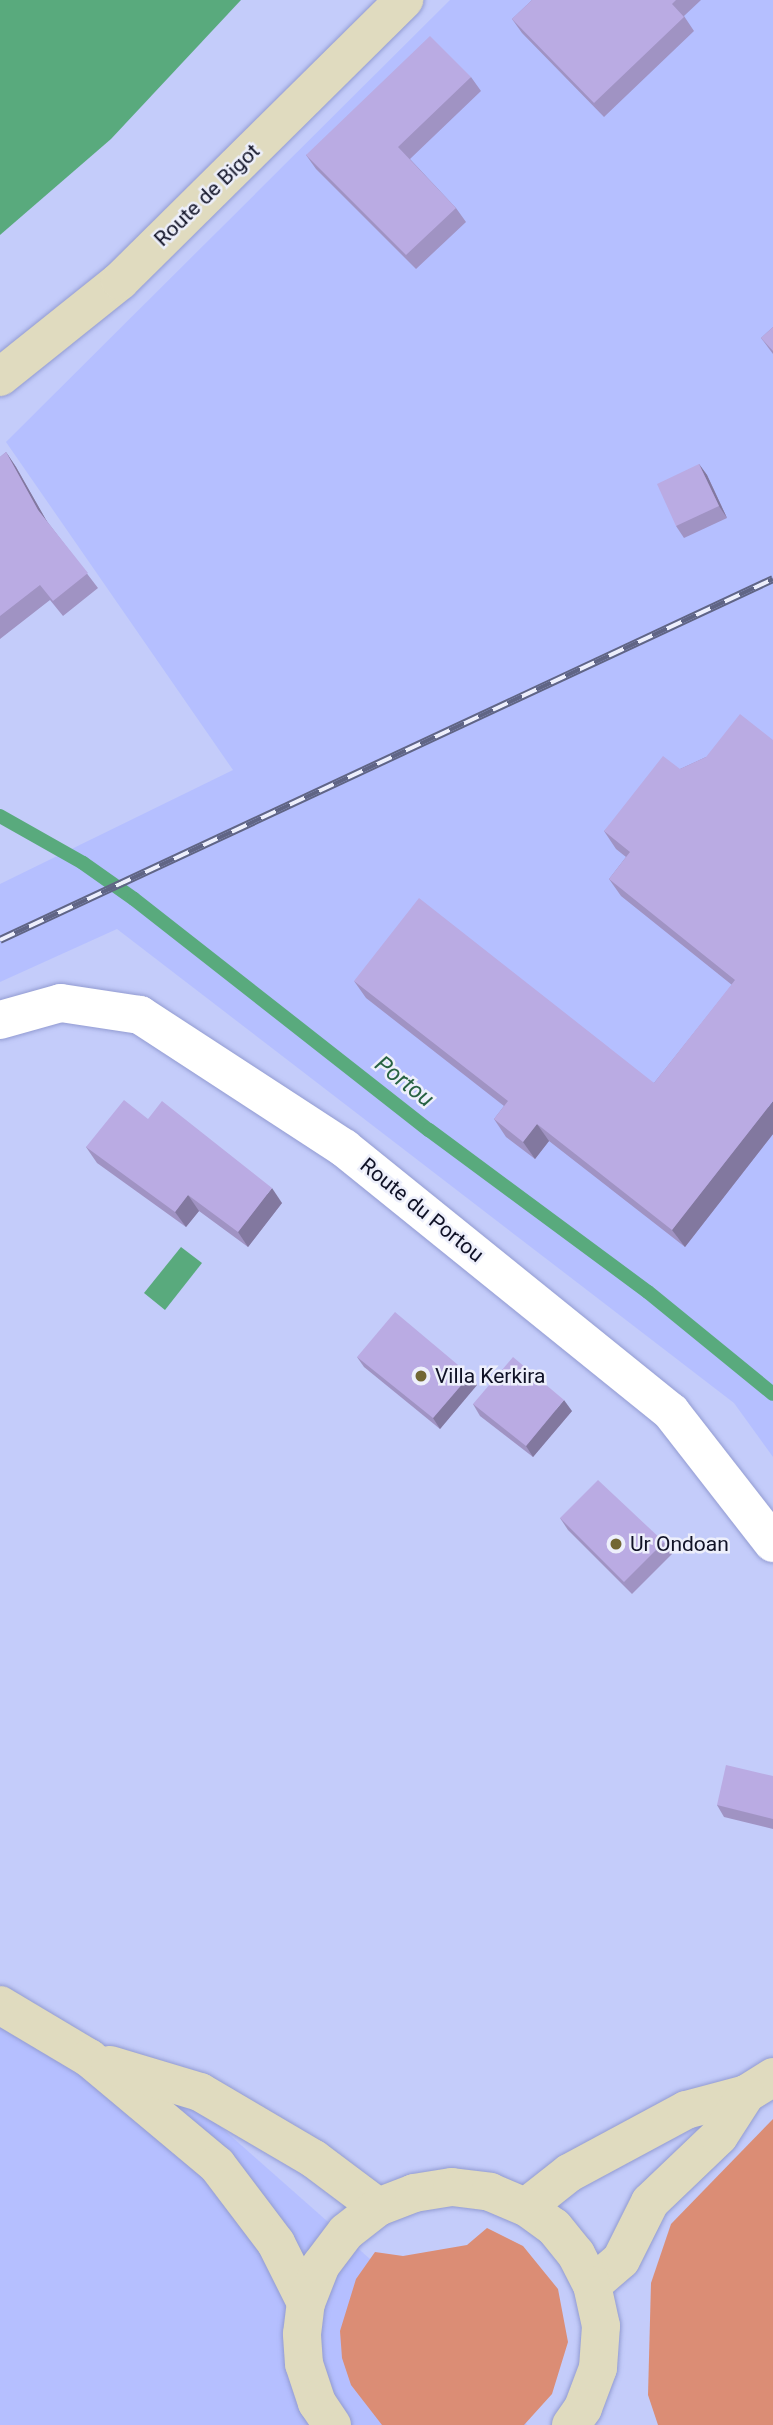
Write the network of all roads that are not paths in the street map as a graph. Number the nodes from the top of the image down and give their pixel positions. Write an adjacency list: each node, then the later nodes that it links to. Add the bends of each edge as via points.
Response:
1 (404, 0): 2 (main road, Route de Bigot, via 120,281)
2 (0, 377)
3 (0, 1020): 4 (street, Route du Portou, via 61,1003 140,1015 344,1148 671,1412)
4 (773, 1543)
5 (0, 2005): 6 (main road)
6 (89, 2059): 8 (main road, via 200,2092 314,2159); 11 (main road, via 217,2165 276,2243)
7 (759, 2086): 9 (main road, via 686,2110 569,2173); 10 (main road, via 719,2136 650,2202 621,2260)
8 (378, 2207): 9 (main road, via 414,2193 452,2187 490,2192); 11 (main road, via 346,2232 321,2265)
9 (526, 2207): 10 (main road, via 554,2227 576,2254)
10 (592, 2285): 12 (main road, via 601,2326 599,2358)
11 (306, 2303): 13 (main road, via 304,2364 317,2403)
12 (583, 2419)
13 (332, 2425)

